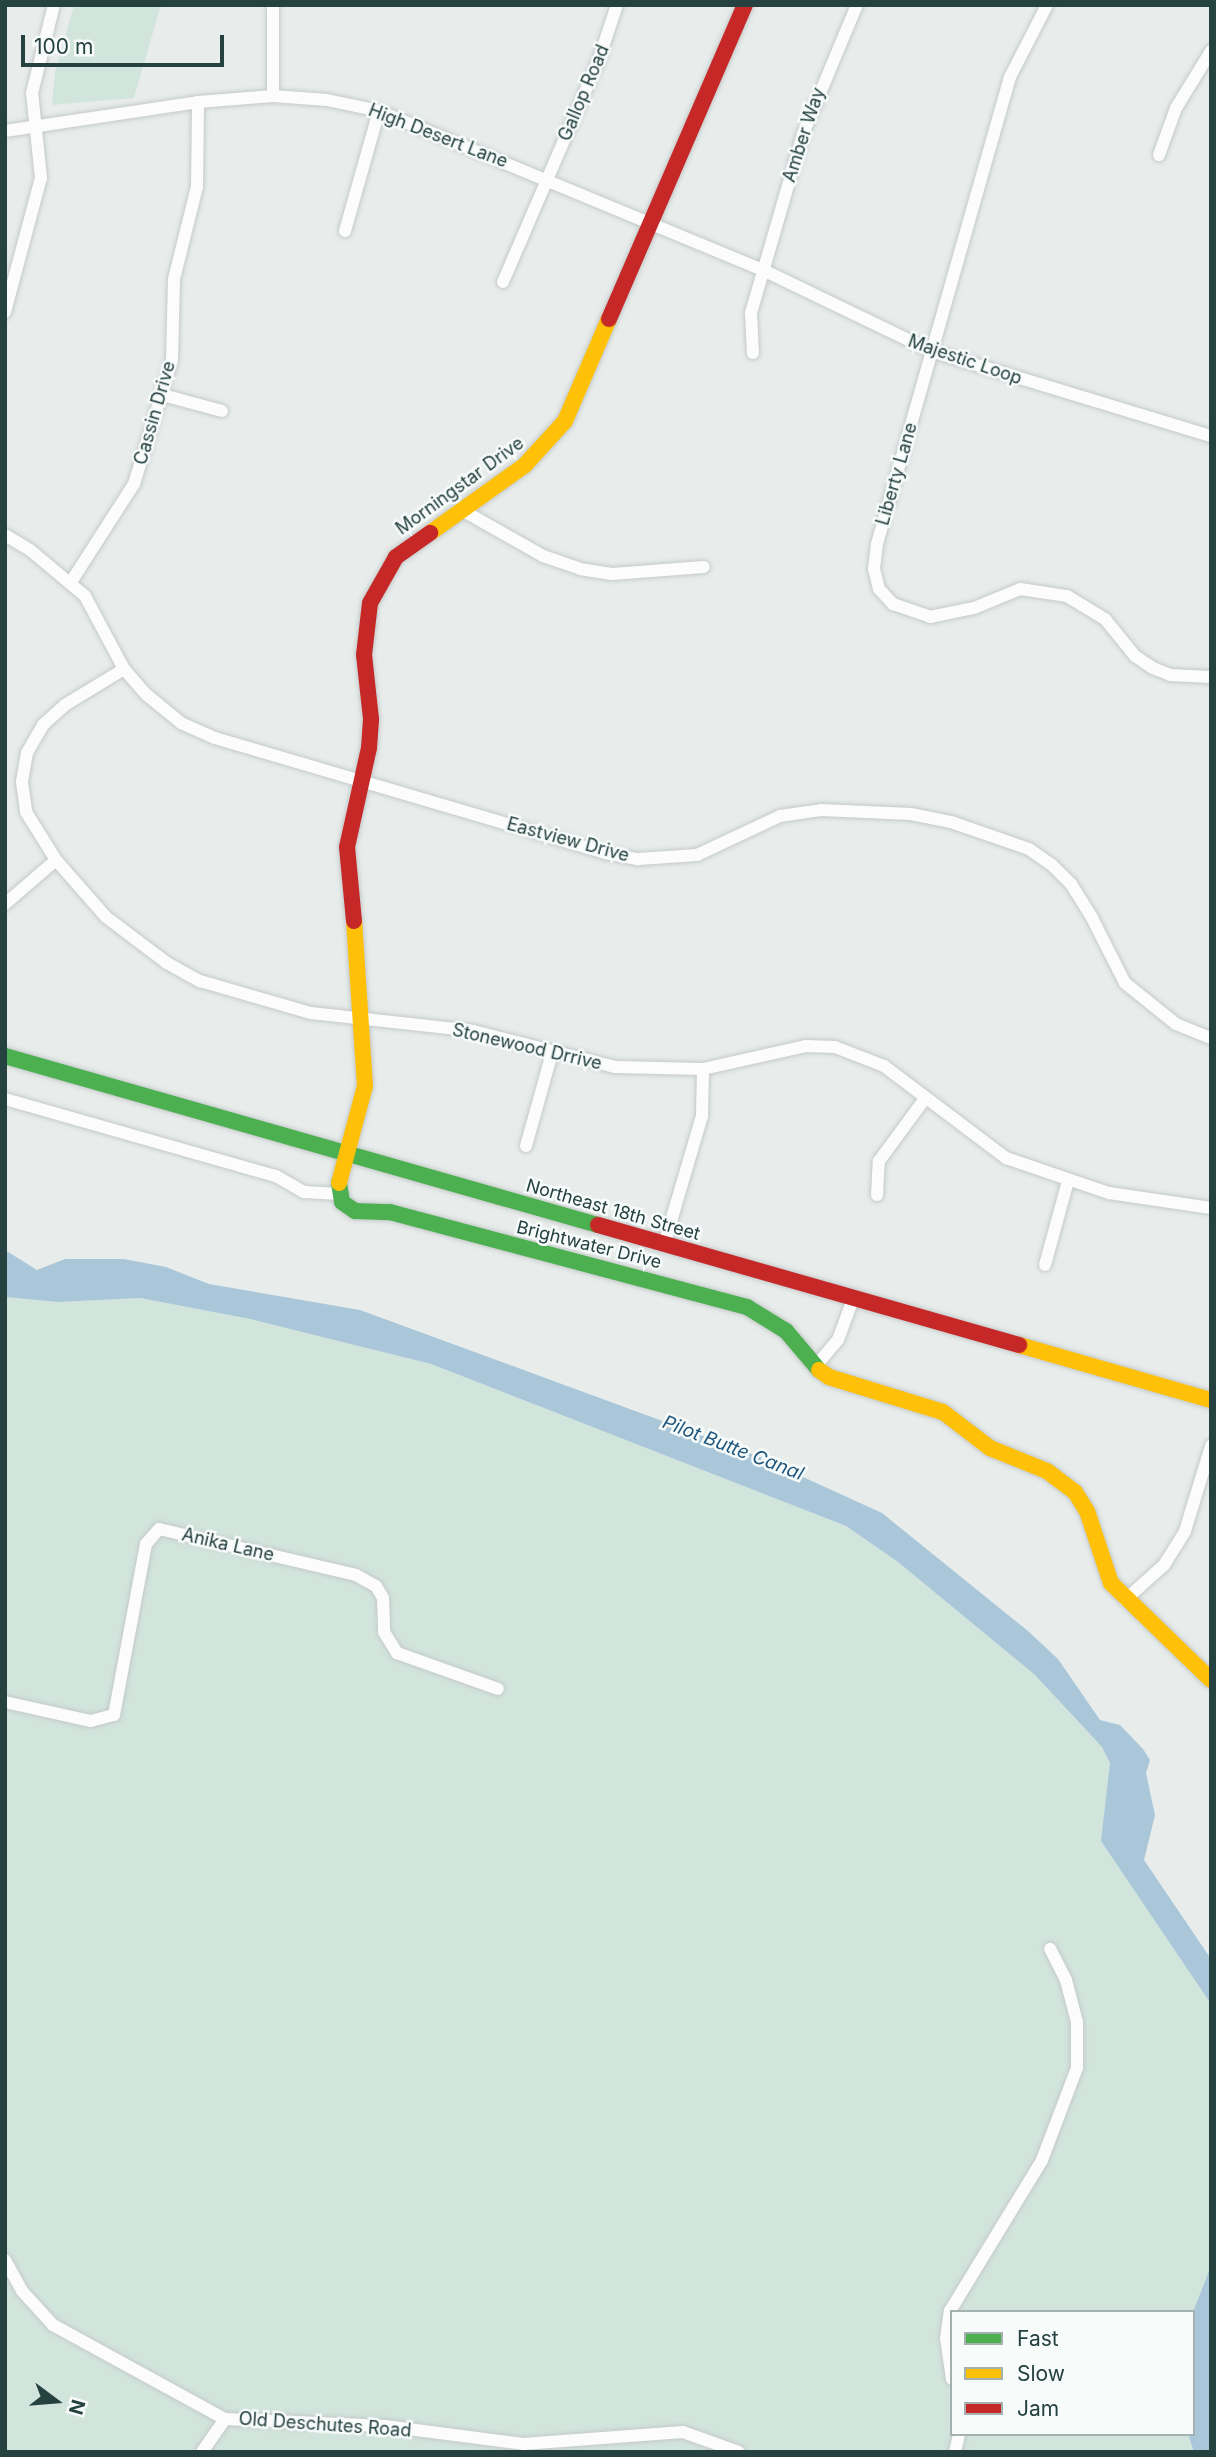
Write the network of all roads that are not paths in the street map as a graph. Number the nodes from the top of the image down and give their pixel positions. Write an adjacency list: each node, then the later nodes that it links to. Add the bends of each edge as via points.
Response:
1 (54, 5): 11 (street, via 32,93)
2 (273, 5): 8 (street)
3 (617, 5): 14 (street, Gallop Road)
4 (745, 5): 15 (street, Morningstar Drive)
5 (857, 5): 17 (street, Amber Way, via 816,95)
6 (1047, 5): 20 (street, Liberty Lane, via 1010,77)
7 (1211, 51): 13 (street, via 1176,108)
8 (273, 96): 9 (street, High Desert Lane); 10 (street, High Desert Lane, via 327,100)
9 (198, 102): 11 (street, High Desert Lane); 22 (street, Cassin Drive, via 197,187 173,279 172,360)
10 (379, 111): 14 (street, High Desert Lane); 16 (street)
11 (36, 127): 12 (street, High Desert Lane); 19 (street, via 41,178)
12 (5, 131)
13 (1159, 155)
14 (547, 179): 15 (street, High Desert Lane); 18 (street, Gallop Road)
15 (652, 224): 17 (street, Majestic Loop); 25 (street, Morningstar Drive, via 565,421 548,446)
16 (345, 231)
17 (763, 270): 20 (street, Majestic Loop); 21 (street, Amber Way, via 751,313)
18 (503, 282)
19 (5, 312)
20 (931, 351): 24 (street, Majestic Loop); 30 (street, Liberty Lane, via 877,544 874,569 879,589 893,604 930,617 974,608 1020,589 1068,596 1105,619 1135,656 1153,668 1170,675)
21 (753, 353)
22 (163, 395): 23 (street); 28 (street, Cassin Drive, via 134,484)
23 (222, 411)
24 (1211, 436)
25 (460, 509): 27 (street, via 543,556 580,569 612,574); 31 (street, Morningstar Drive, via 396,557 370,603 364,655 371,719)
26 (5, 535): 28 (street, Eastview Drive)
27 (704, 567)
28 (71, 582): 29 (street, Eastview Drive, via 90,604)
29 (124, 669): 31 (street, Eastview Drive, via 181,723 215,738); 32 (street, Stonewood Drrive, via 65,705 43,725 27,753 22,782 26,812)
30 (1211, 677)
31 (359, 781): 34 (street, Morningstar Drive, via 347,847); 35 (street, Eastview Drive, via 638,859 697,855 780,816 821,810 911,814 951,822 1019,845 1052,864 1092,918 1125,984 1168,1019)
32 (55, 860): 33 (street); 34 (street, Stonewood Drrive, via 106,917 167,963 243,996)
33 (5, 904)
34 (361, 1021): 36 (street, Stonewood Drrive, via 473,1031); 42 (street, Morningstar Drive, via 365,1086)
35 (1211, 1038)
36 (552, 1053): 38 (street, Stonewood Drrive, via 615,1067); 41 (street)
37 (5, 1056): 42 (street, Northeast 18th Street)
38 (703, 1069): 40 (street, Stonewood Drrive, via 806,1046 835,1047 884,1066); 47 (street, via 702,1116)
39 (5, 1099): 44 (street, via 276,1176 304,1192)
40 (924, 1100): 43 (street, Stonewood Drrive, via 1006,1158); 45 (street, via 879,1161)
41 (526, 1146)
42 (348, 1154): 44 (street); 47 (street, Northeast 18th Street)
43 (1068, 1181): 46 (street, Stonewood Drrive, via 1143,1199); 48 (street)
44 (340, 1194): 50 (street, Brightwater Drive, via 342,1202 355,1211 390,1212 747,1307 786,1331)
45 (877, 1195)
46 (1211, 1208)
47 (664, 1245): 49 (street, Northeast 18th Street)
48 (1045, 1265)
49 (853, 1299): 50 (street, via 838,1340); 51 (street, Northeast 18th Street)
50 (815, 1367): 53 (street, Brightwater Drive, via 844,1384 943,1412 990,1448 1062,1480 1087,1511 1102,1564)
51 (1211, 1400)
52 (1211, 1446): 53 (street, via 1185,1531 1164,1566)
53 (1125, 1600): 54 (street, Brightwater Drive)
54 (1211, 1680)
55 (498, 1689): 56 (street, Anika Lane, via 397,1653 384,1632 383,1598 376,1586 356,1575 159,1529 146,1544 114,1715 91,1721)
56 (5, 1702)
57 (1050, 1949): 59 (street, via 1066,1980 1077,2022 1077,2067 1042,2160)
58 (5, 2260): 62 (street, Old Deschutes Road, via 22,2291 53,2325)
59 (951, 2310)
60 (950, 2311): 61 (street, via 946,2338)
61 (950, 2365)
62 (225, 2419): 63 (street); 64 (street, Old Deschutes Road, via 384,2426 523,2445 683,2432)
63 (202, 2452)
64 (739, 2452)

